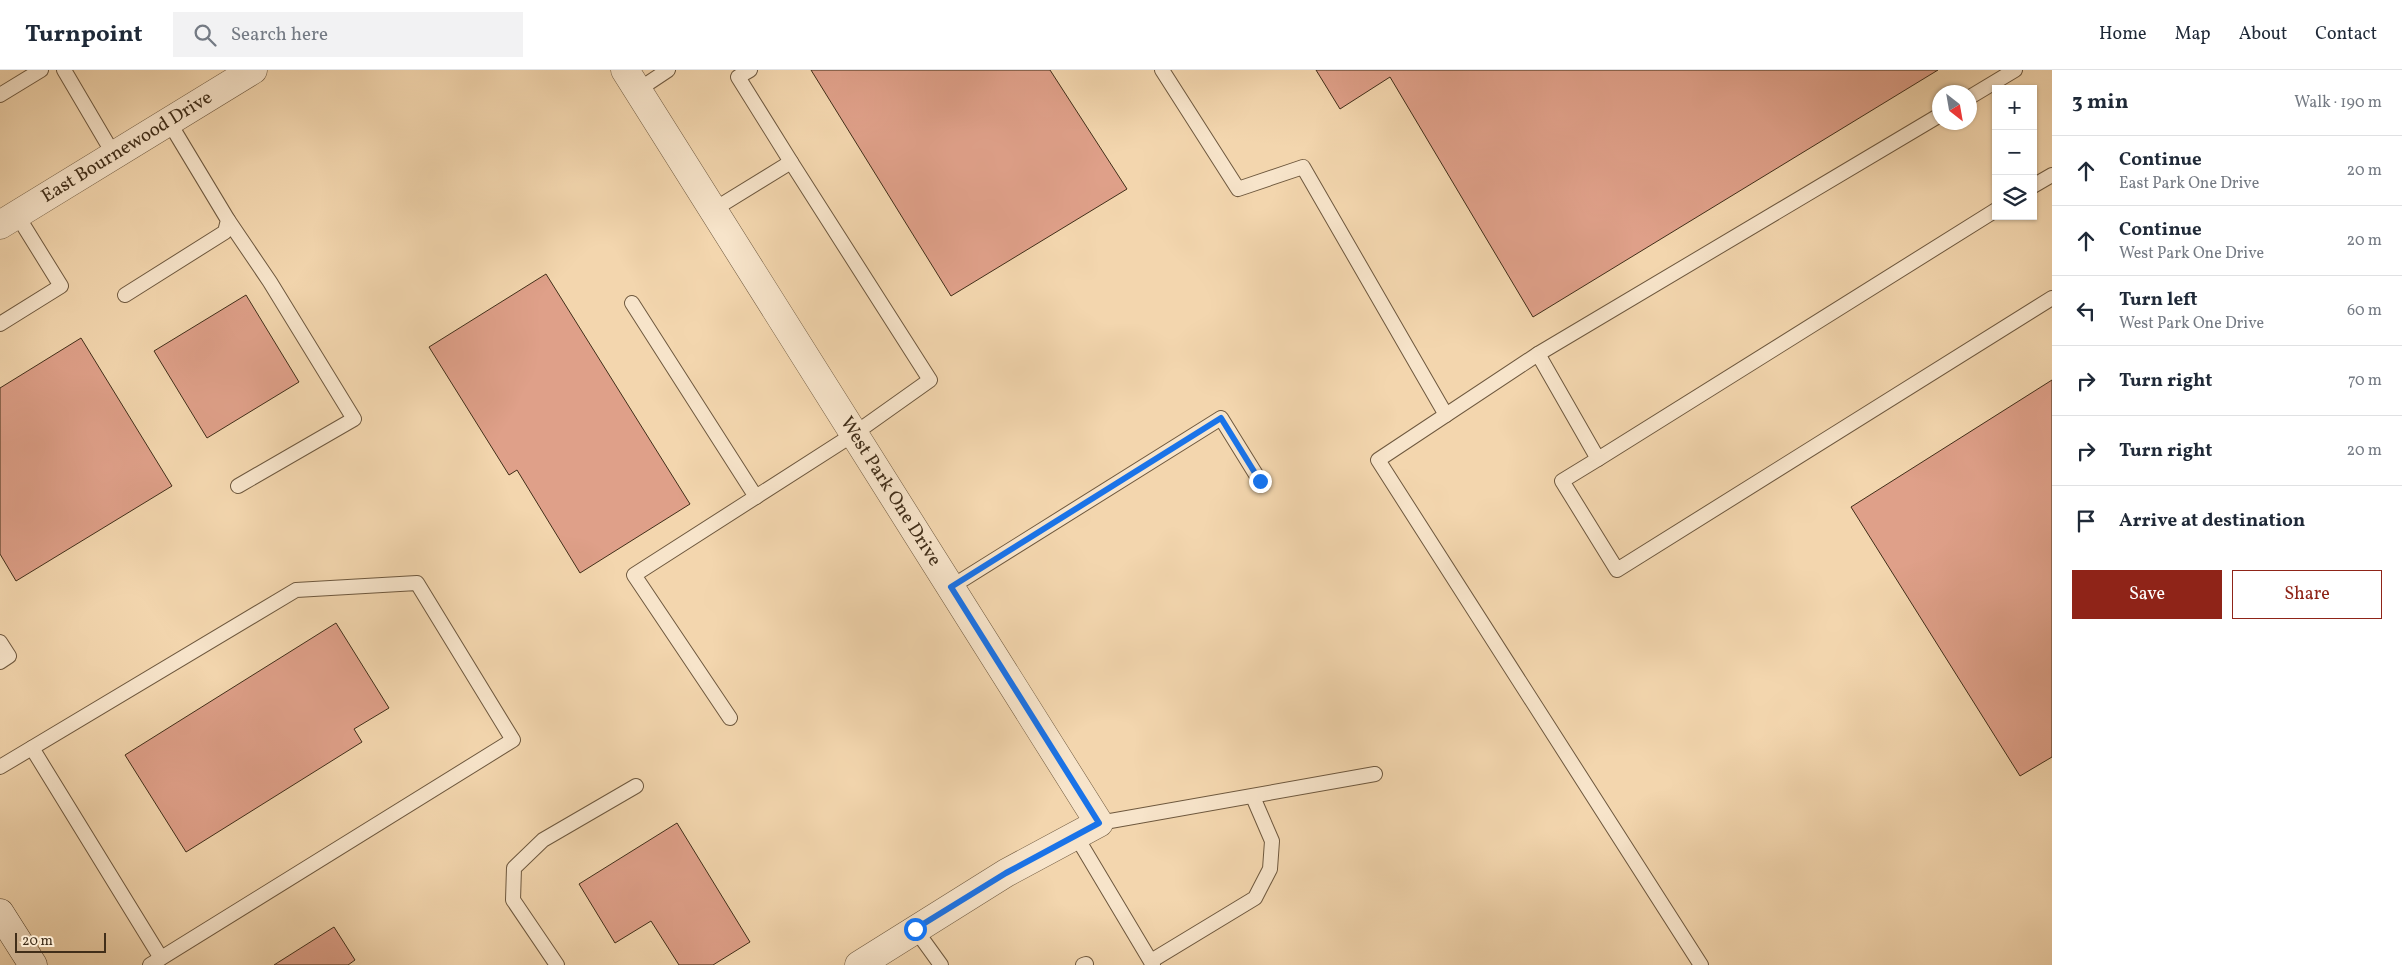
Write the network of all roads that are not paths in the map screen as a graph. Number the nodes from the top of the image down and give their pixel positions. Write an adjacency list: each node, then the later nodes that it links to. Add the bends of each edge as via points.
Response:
1 (41, 70): 10 (lane)
2 (64, 70): 13 (lane)
3 (253, 70): 12 (street, East Bournewood Drive)
4 (668, 70): 8 (lane)
5 (750, 70): 14 (lane, via 738,77)
6 (1162, 70): 26 (lane, via 1238,189 1303,167)
7 (2015, 70): 9 (lane)
8 (632, 80): 17 (street, West Park One Drive)
9 (1977, 93)
10 (0, 95)
11 (1932, 120): 25 (lane)
12 (169, 122): 13 (street, East Bournewood Drive); 20 (lane)
13 (114, 155): 19 (street, East Bournewood Drive)
14 (791, 162): 17 (lane); 27 (lane, via 930,380)
15 (2052, 175): 16 (lane)
16 (2037, 184)
17 (713, 210): 27 (street, West Park One Drive)
18 (1992, 213): 28 (lane)
19 (8, 220): 24 (lane, via 61,286)
20 (228, 220): 21 (lane, via 225,232); 30 (lane, via 354,419)
21 (125, 295)
22 (2052, 298): 28 (lane, via 1617,570 1562,481)
23 (632, 303): 31 (lane)
24 (0, 324)
25 (1538, 354): 26 (lane); 28 (lane)
26 (1446, 415): 50 (lane, via 1378,460)
27 (854, 434): 31 (lane); 32 (street, West Park One Drive)
28 (1598, 459)
29 (1260, 481): 32 (lane, via 1221,418)
30 (238, 486)
31 (756, 497): 35 (lane, via 634,575)
32 (951, 587): 41 (street, West Park One Drive)
33 (0, 642): 34 (lane, via 9,656)
34 (0, 662)
35 (730, 718)
36 (32, 748): 37 (lane); 44 (lane); 44 (lane, via 296,590 417,583 513,740)
37 (0, 767)
38 (1375, 774): 40 (lane)
39 (636, 786): 47 (lane, via 543,840 514,868 513,900)
40 (1253, 797): 41 (lane); 45 (lane, via 1272,841 1270,869 1255,898)
41 (1087, 829): 43 (street, via 1006,873); 45 (lane)
42 (0, 913): 46 (street)
43 (915, 929): 48 (street); 49 (lane)
44 (156, 962)
45 (1152, 963)
46 (33, 965)
47 (557, 965)
48 (859, 965)
49 (941, 965)
50 (1701, 965)

